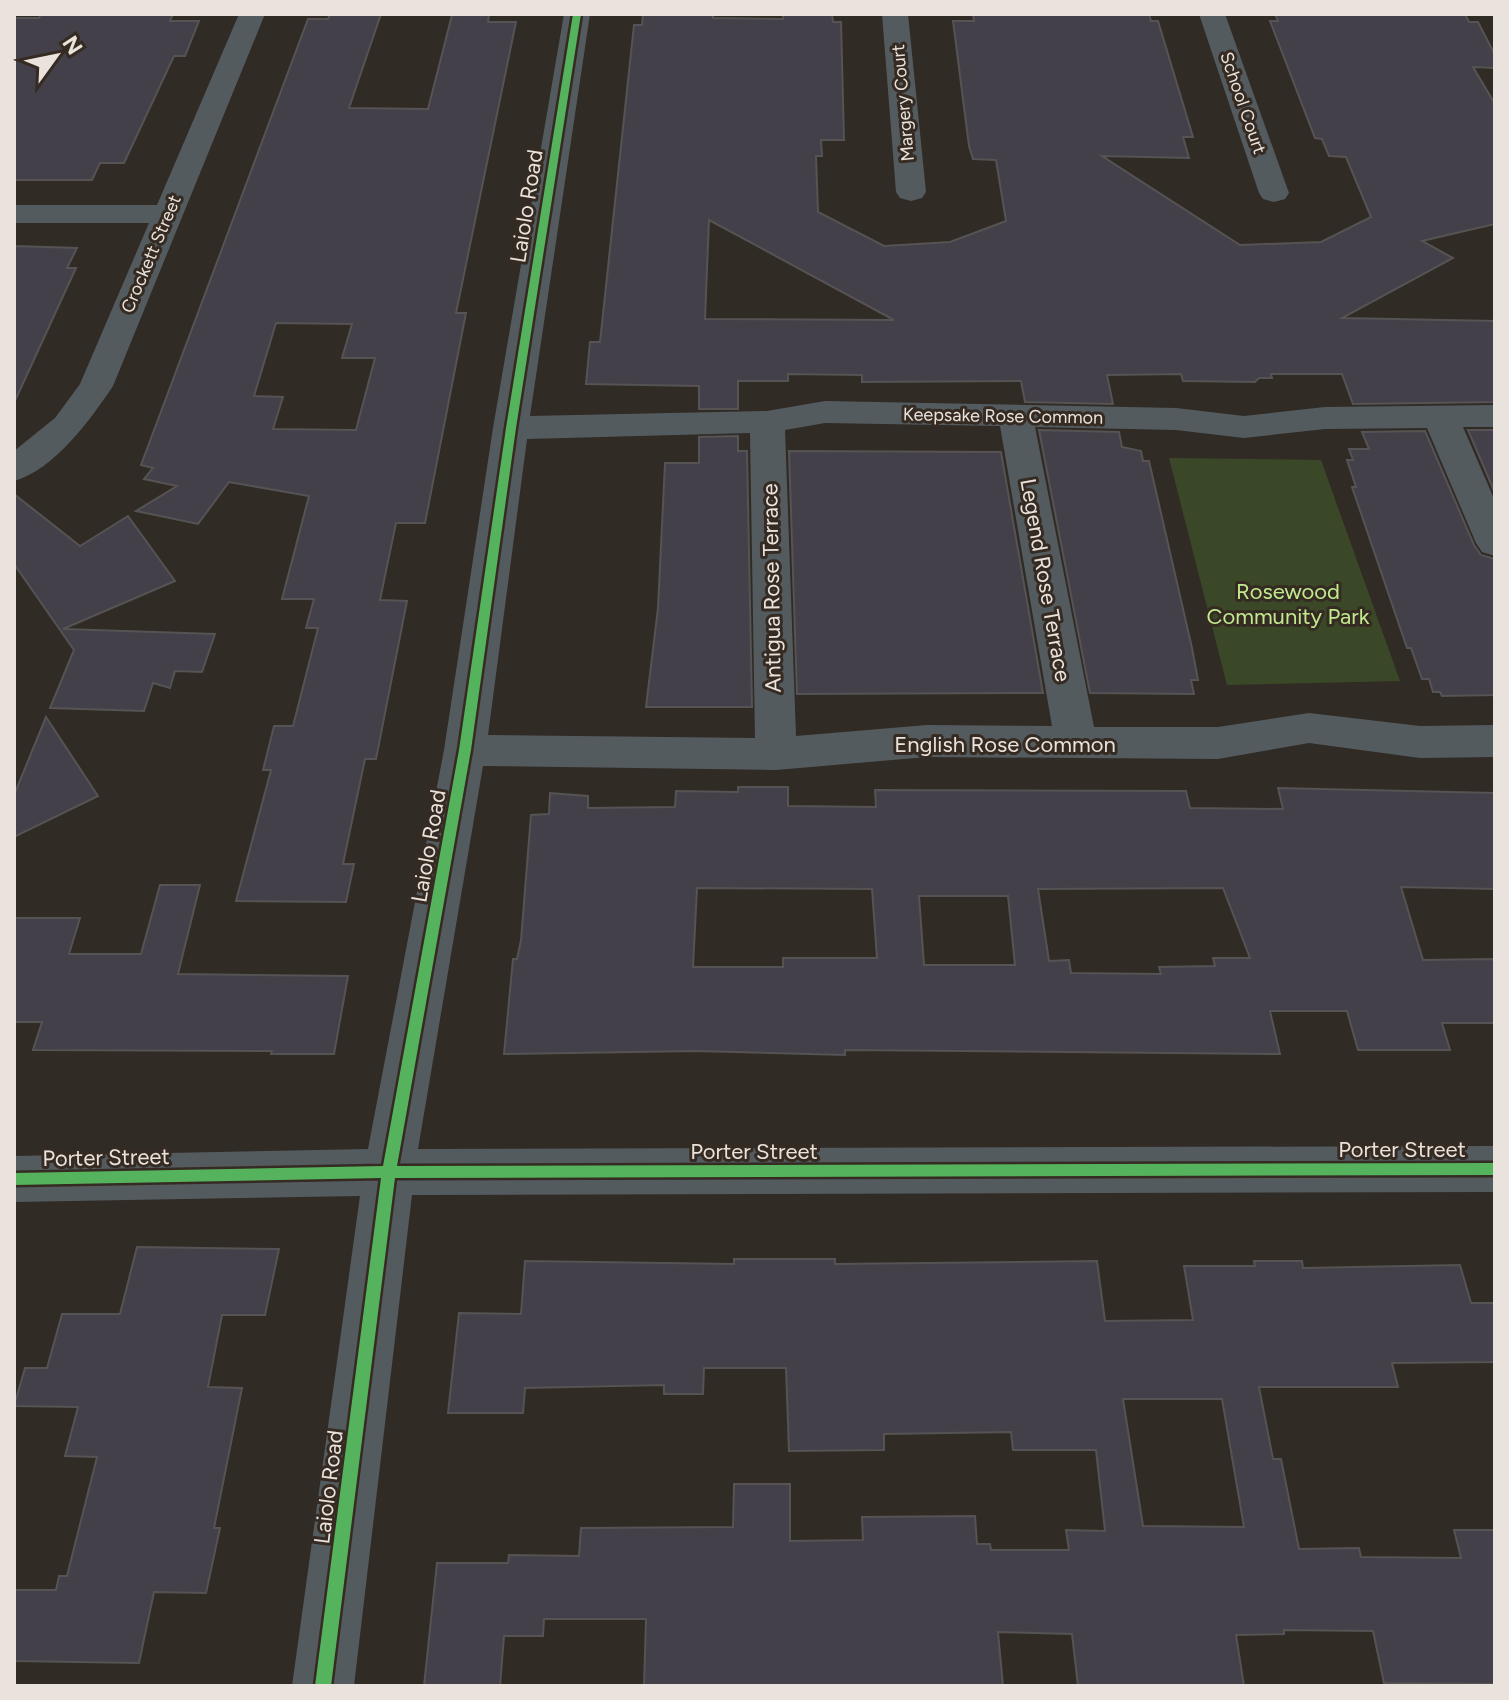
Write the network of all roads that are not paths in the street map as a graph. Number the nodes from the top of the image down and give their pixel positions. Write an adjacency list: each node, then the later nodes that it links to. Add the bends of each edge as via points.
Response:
1 (252, 14): 8 (street, Crockett Street)
2 (577, 14): 13 (street, Laiolo Road)
3 (895, 14): 5 (street, Margery Court)
4 (1212, 14): 6 (street, School Court)
5 (911, 192)
6 (1274, 193)
7 (14, 214): 8 (street)
8 (167, 214): 14 (street, Crockett Street, via 96,386 67,426)
9 (1440, 416): 10 (street, Keepsake Rose Common); 11 (street, Keepsake Rose Common, via 1325,418 1244,427 1176,419); 15 (street)
10 (1495, 416)
11 (1016, 417): 12 (street, Keepsake Rose Common, via 825,412); 17 (street, Legend Rose Terrace)
12 (767, 422): 13 (street, Keepsake Rose Common); 19 (street, Antigua Rose Terrace)
13 (511, 428): 18 (street, Laiolo Road)
14 (14, 469)
15 (1495, 543)
16 (1495, 741): 17 (street, English Rose Common, via 1420,742 1309,728 1218,743)
17 (1076, 743): 19 (street, English Rose Common, via 927,741)
18 (465, 750): 19 (street, English Rose Common); 21 (street, Laiolo Road)
19 (776, 754)
20 (1495, 1169): 21 (street, Porter Street)
21 (389, 1172): 22 (street, Porter Street); 23 (street, Laiolo Road)
22 (14, 1179)
23 (323, 1686)

